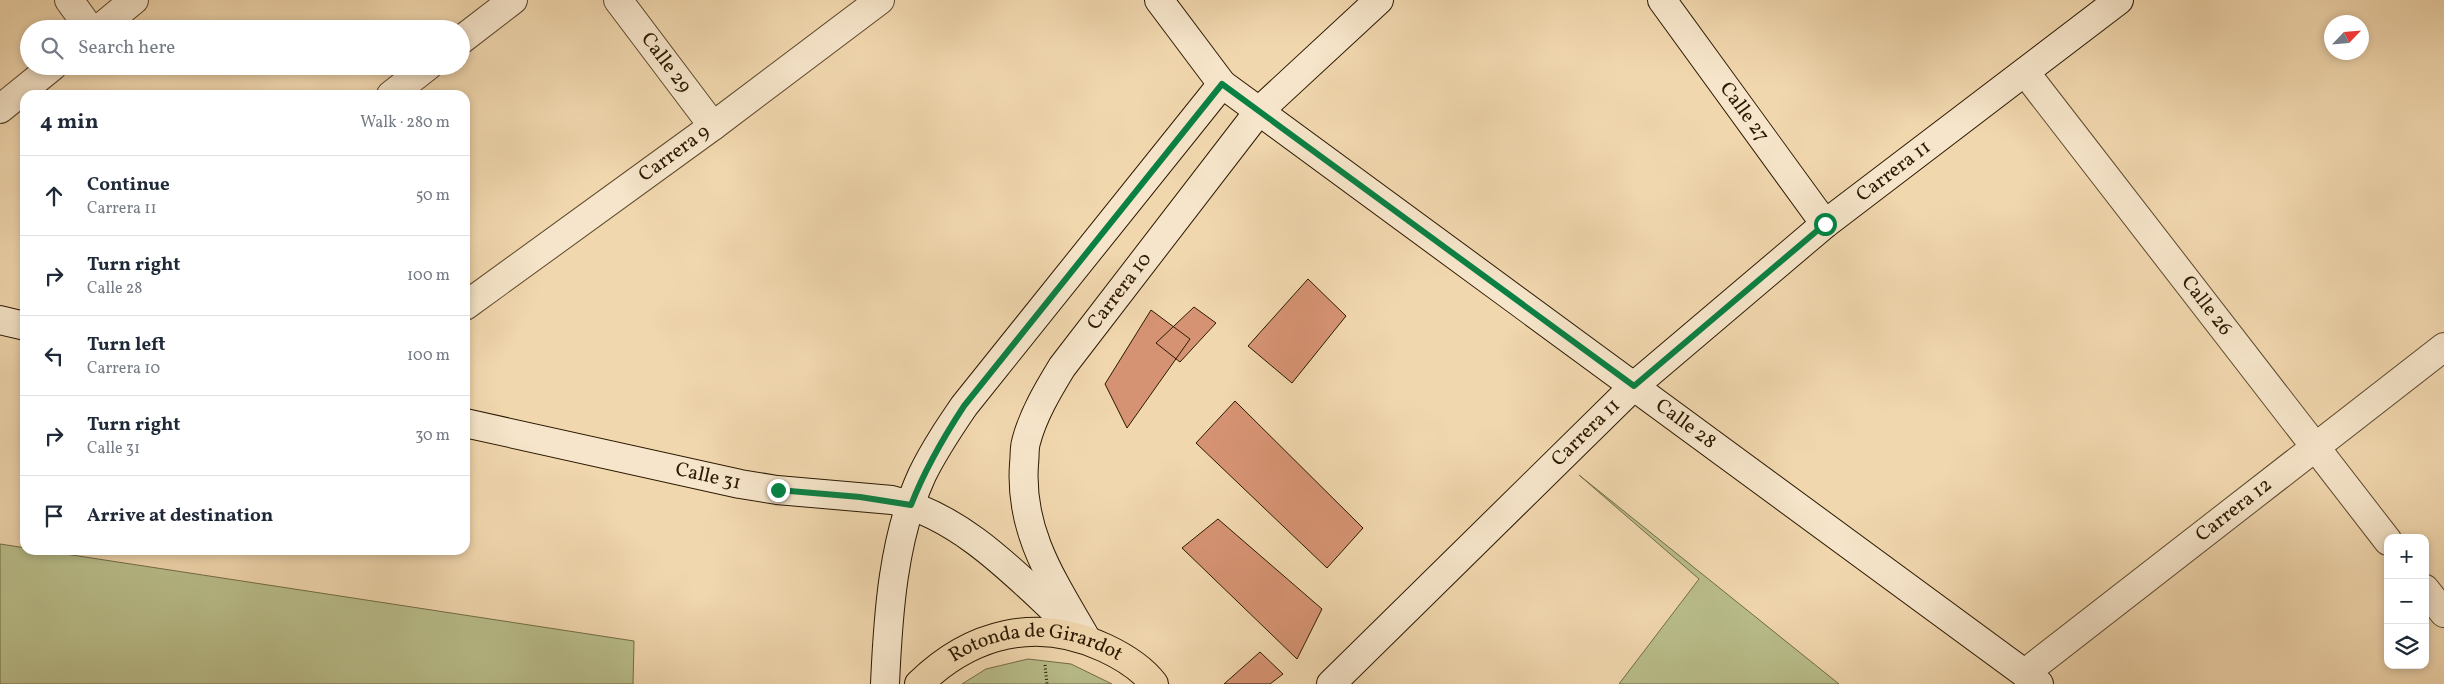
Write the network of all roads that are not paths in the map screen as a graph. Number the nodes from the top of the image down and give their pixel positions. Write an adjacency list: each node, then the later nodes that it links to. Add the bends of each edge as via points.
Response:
1 (69, 0): 10 (street)
2 (134, 0): 11 (street)
3 (513, 0): 12 (street)
4 (618, 0): 22 (street, Calle 29)
5 (880, 0): 22 (street, Carrera 9)
6 (1159, 0): 16 (street, Calle 28)
7 (1379, 0): 21 (street, Carrera 10)
8 (1662, 0): 23 (street, Calle 27)
9 (2119, 0): 13 (street, Carrera 11)
10 (83, 20)
11 (109, 20)
12 (470, 33)
13 (2025, 72): 23 (street, Carrera 11); 30 (street, Calle 26)
14 (42, 75): 17 (street)
15 (417, 75): 18 (street)
16 (1222, 84): 21 (street, Calle 28); 31 (street, via 964,406 922,475)
17 (23, 90)
18 (397, 90)
19 (20, 93): 20 (street)
20 (0, 109)
21 (1259, 111): 28 (street, Calle 28); 35 (street, Carrera 10, via 1062,366 1041,401 1026,443 1023,482 1027,518 1040,558)
22 (713, 126): 24 (street, Carrera 9)
23 (1825, 224): 28 (street, Carrera 11)
24 (470, 302)
25 (0, 320): 26 (street)
26 (20, 325)
27 (2444, 347): 30 (street, Carrera 12)
28 (1634, 386): 36 (street, Calle 28); 40 (street, Carrera 11)
29 (470, 424): 31 (street, Calle 31, via 740,484 892,500)
30 (2315, 446): 32 (street, Calle 26); 36 (street, Carrera 12)
31 (911, 505): 35 (street, Calle 31, via 945,521 991,554); 38 (street, via 895,568)
32 (2384, 535)
33 (2429, 594): 34 (street)
34 (2444, 613)
35 (1087, 640): 37 (main road, Rotonda de Girardot, via 1121,656); 39 (main road, Rotonda de Girardot, via 1043,631 1006,634 970,646 938,665)
36 (2032, 679)
37 (1153, 683)
38 (885, 684)
39 (919, 684)
40 (1331, 684)

